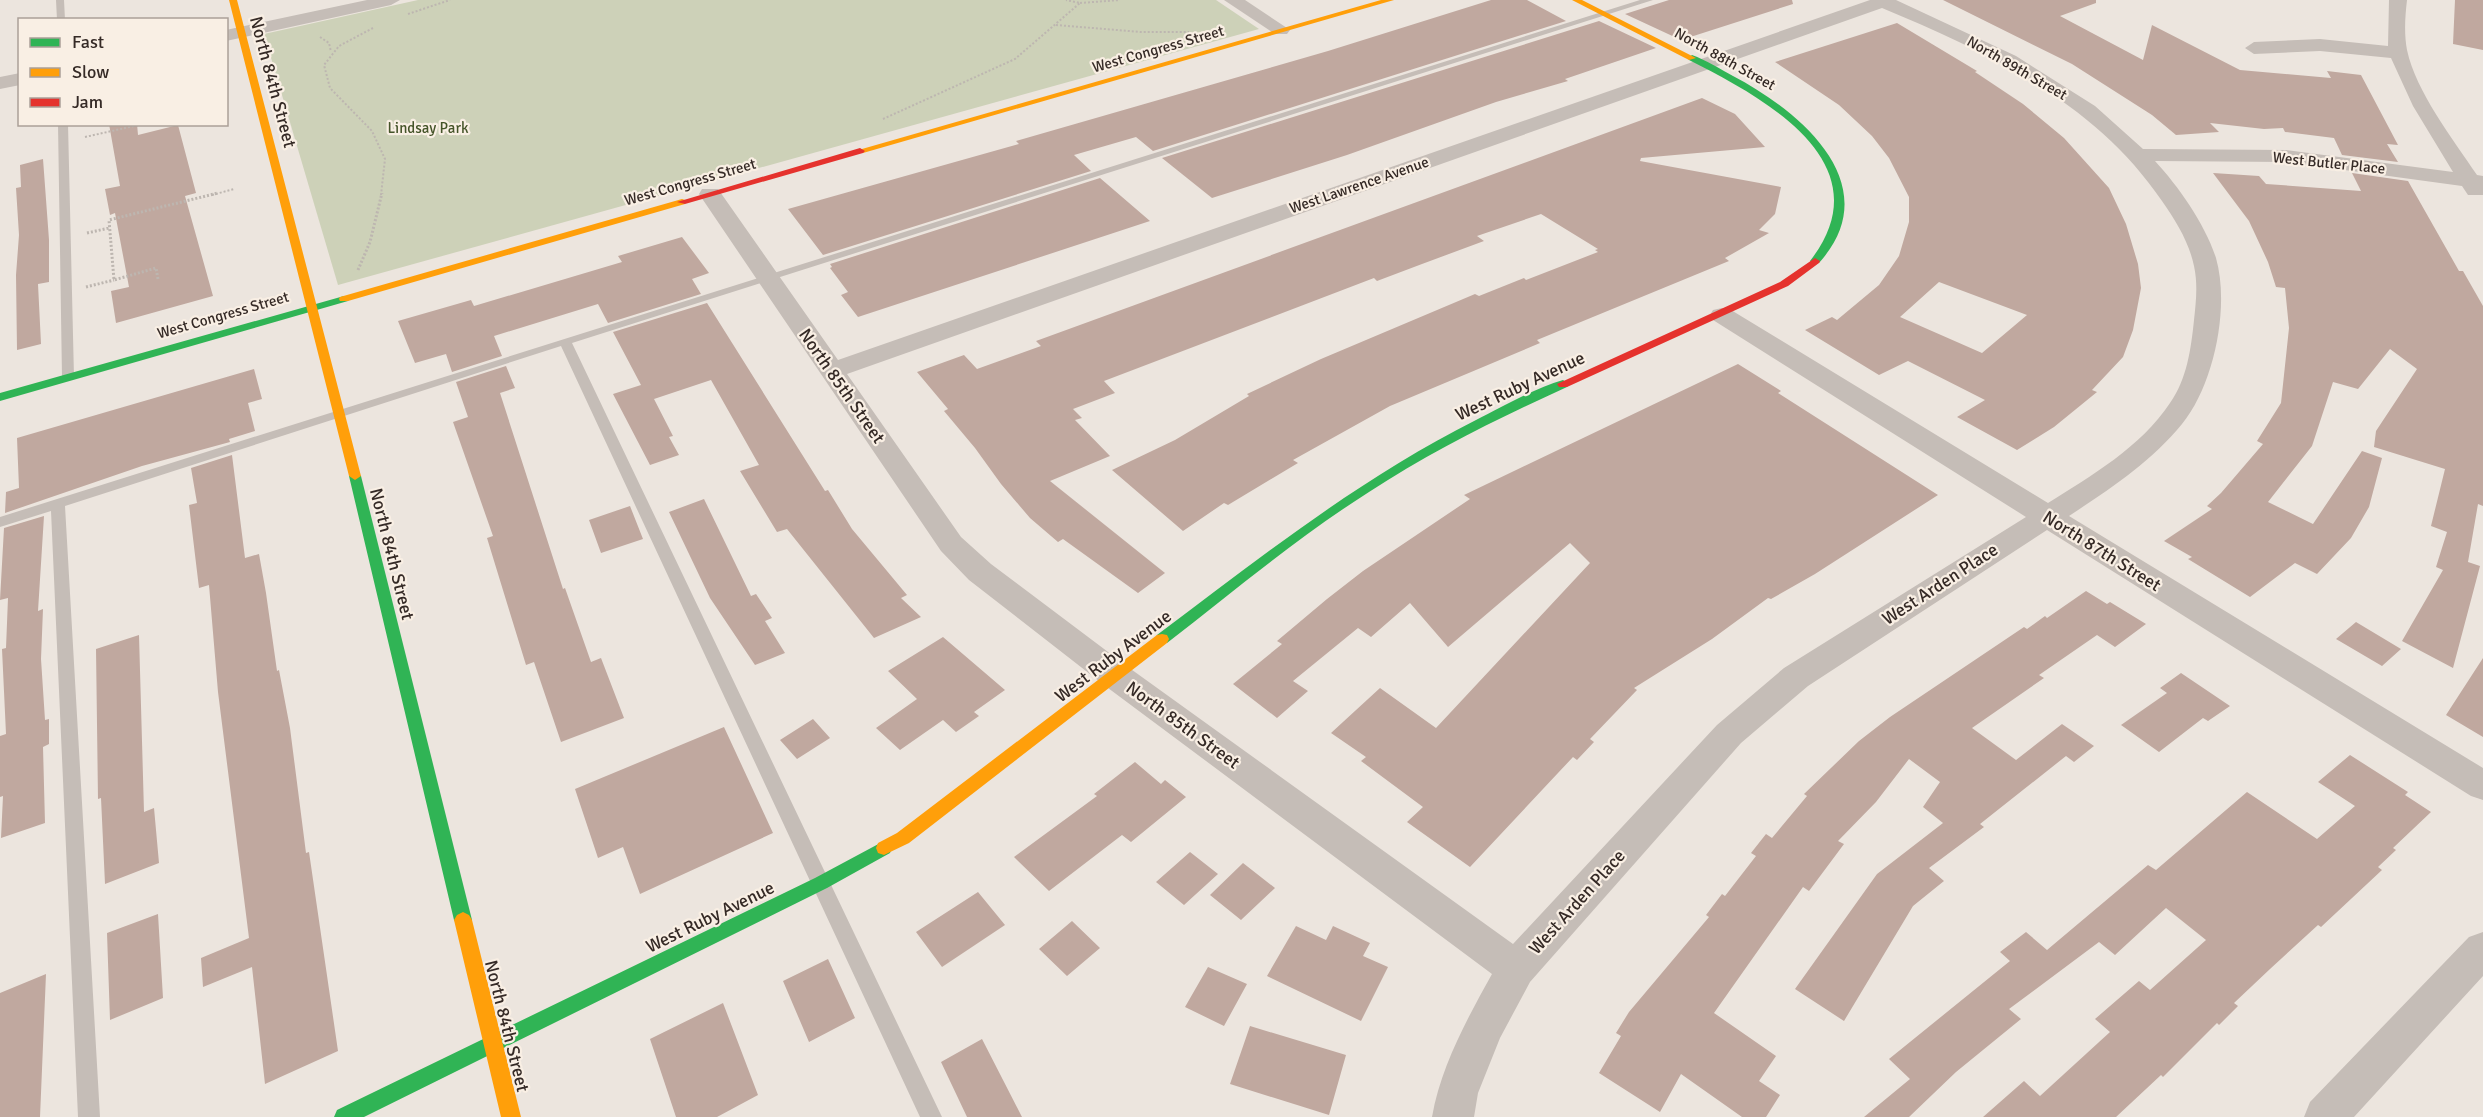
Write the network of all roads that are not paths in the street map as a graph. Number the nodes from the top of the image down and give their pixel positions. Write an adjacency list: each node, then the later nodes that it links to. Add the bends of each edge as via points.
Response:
1 (60, 0): 11 (lane)
2 (233, 0): 13 (street, North 84th Street)
3 (391, 0): 13 (street)
4 (1233, 0): 12 (street)
5 (1390, 0): 12 (street, West Congress Street)
6 (1576, 0): 10 (street, North 88th Street)
7 (1649, 0): 10 (lane)
8 (2398, 0): 15 (street)
9 (1885, 1): 16 (street, West Lawrence Avenue); 20 (street, North 89th Street, via 2020,66 2084,107)
10 (1605, 14): 16 (street, North 88th Street); 25 (lane)
11 (61, 18)
12 (1281, 30): 23 (street, West Congress Street)
13 (234, 35): 26 (street, North 84th Street)
14 (2254, 48): 15 (street, via 2320,45)
15 (2398, 53): 22 (street, via 2410,82)
16 (1704, 65): 21 (street, North 88th Street, via 1767,99 1791,117 1818,143); 29 (street, West Lawrence Avenue)
17 (18, 79): 18 (street)
18 (0, 83)
19 (63, 126): 30 (lane)
20 (2139, 155): 22 (street, West Butler Place, via 2286,156); 34 (street, West Arden Place, via 2170,193 2197,240 2206,266 2204,353 2188,395 2155,438 2111,476)
21 (1836, 174): 27 (street, West Ruby Avenue, via 1842,205 1833,236 1818,259 1784,284)
22 (2476, 181): 24 (street)
23 (710, 194): 25 (street, North 85th Street); 26 (street, West Congress Street)
24 (2483, 201)
25 (768, 279): 28 (lane); 29 (street, North 85th Street)
26 (314, 306): 30 (street, West Congress Street); 32 (street, North 84th Street)
27 (1722, 315): 34 (street, North 87th Street); 36 (street, West Ruby Avenue, via 1491,417 1421,454 1292,540)
28 (565, 341): 32 (lane); 38 (lane)
29 (832, 371): 36 (street, North 85th Street, via 951,544 980,572)
30 (68, 377): 31 (street, West Congress Street)
31 (0, 397)
32 (340, 414): 33 (lane); 41 (street, North 84th Street)
33 (58, 504): 35 (lane); 42 (lane)
34 (2045, 516): 37 (street, North 87th Street); 40 (street, West Arden Place, via 1796,677 1729,734)
35 (0, 522)
36 (1116, 676): 38 (street, West Ruby Avenue, via 903,838); 40 (street, North 85th Street)
37 (2483, 786)
38 (821, 883): 41 (street, West Ruby Avenue); 45 (lane)
39 (2483, 950): 47 (street)
40 (1516, 969): 46 (street, via 1483,1029 1457,1093)
41 (492, 1042): 43 (street, West Ruby Avenue); 44 (street, North 84th Street)
42 (89, 1117)
43 (344, 1117)
44 (511, 1117)
45 (931, 1117)
46 (1453, 1117)
47 (2325, 1117)

